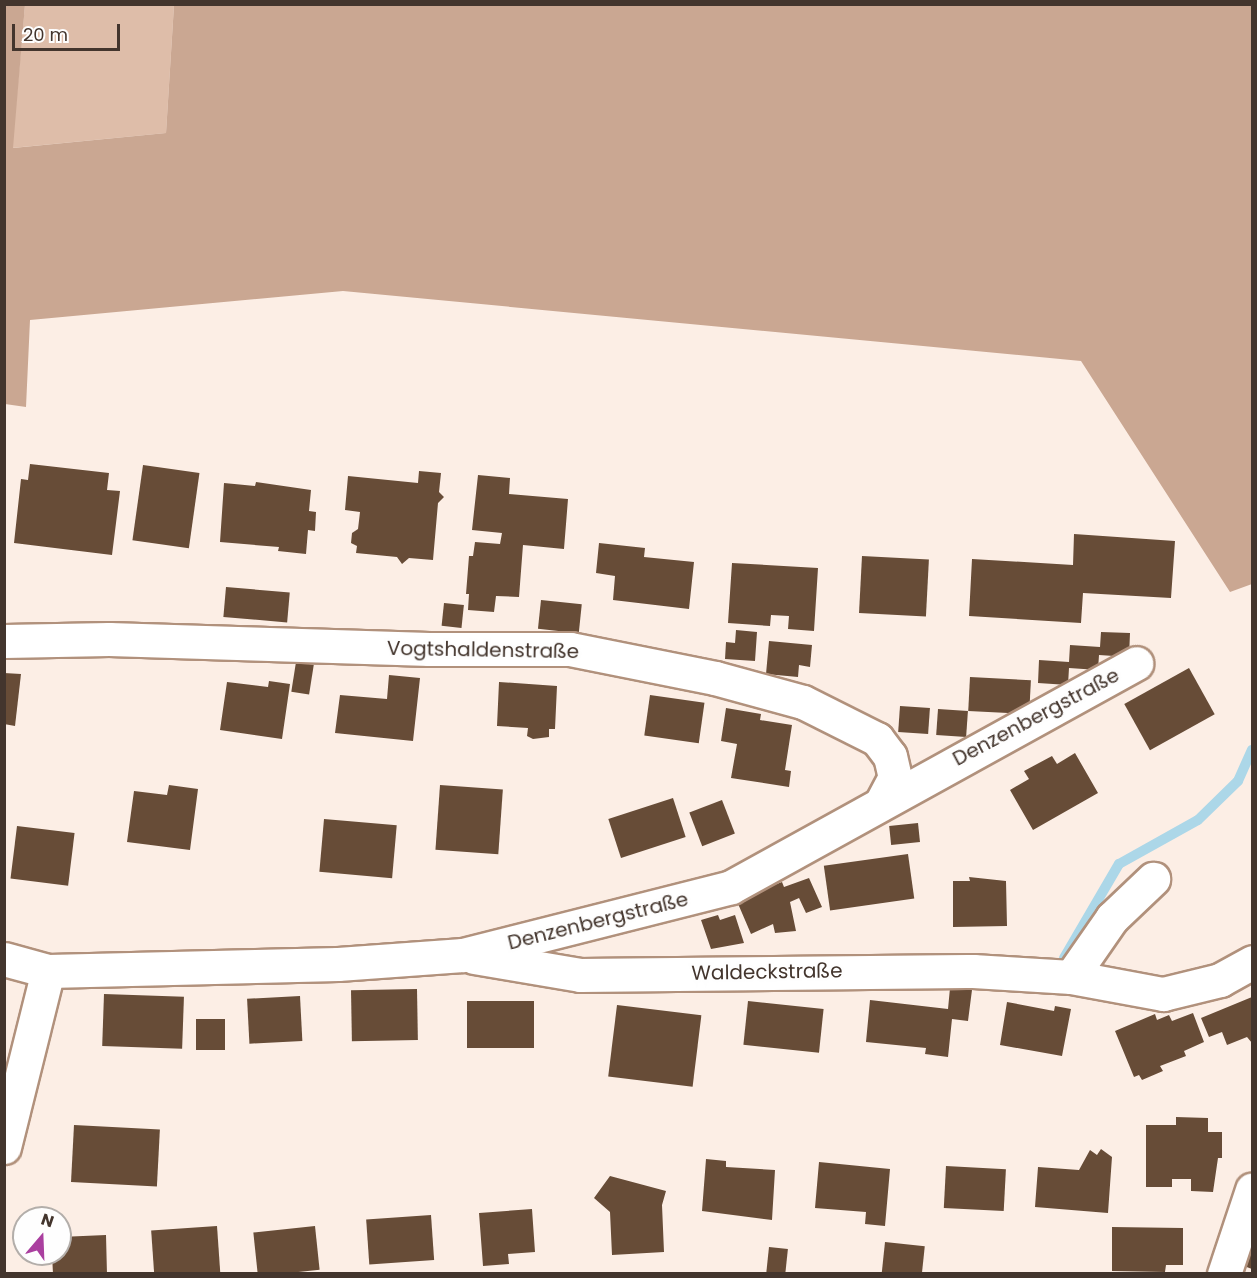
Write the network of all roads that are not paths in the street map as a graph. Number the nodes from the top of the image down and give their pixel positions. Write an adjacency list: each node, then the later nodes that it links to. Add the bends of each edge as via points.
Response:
1 (4, 641): 3 (street, Vogtshaldenstraße, via 109,639 407,649 570,649 715,678 802,702 877,739 890,756 895,777)
2 (1136, 663): 3 (street, Denzenbergstraße)
3 (883, 800): 5 (street, Denzenbergstraße, via 731,887)
4 (1153, 879): 9 (street, via 1112,918)
5 (463, 956): 8 (street, Denzenbergstraße); 9 (street, Waldeckstraße, via 580,975 884,970)
6 (4, 959): 8 (street, Denzenbergstraße)
7 (1252, 962): 9 (street, Waldeckstraße, via 1221,980 1163,994)
8 (48, 971): 10 (street)
9 (1071, 977)
10 (4, 1147)
11 (1252, 1190): 12 (street)
12 (1224, 1274)

